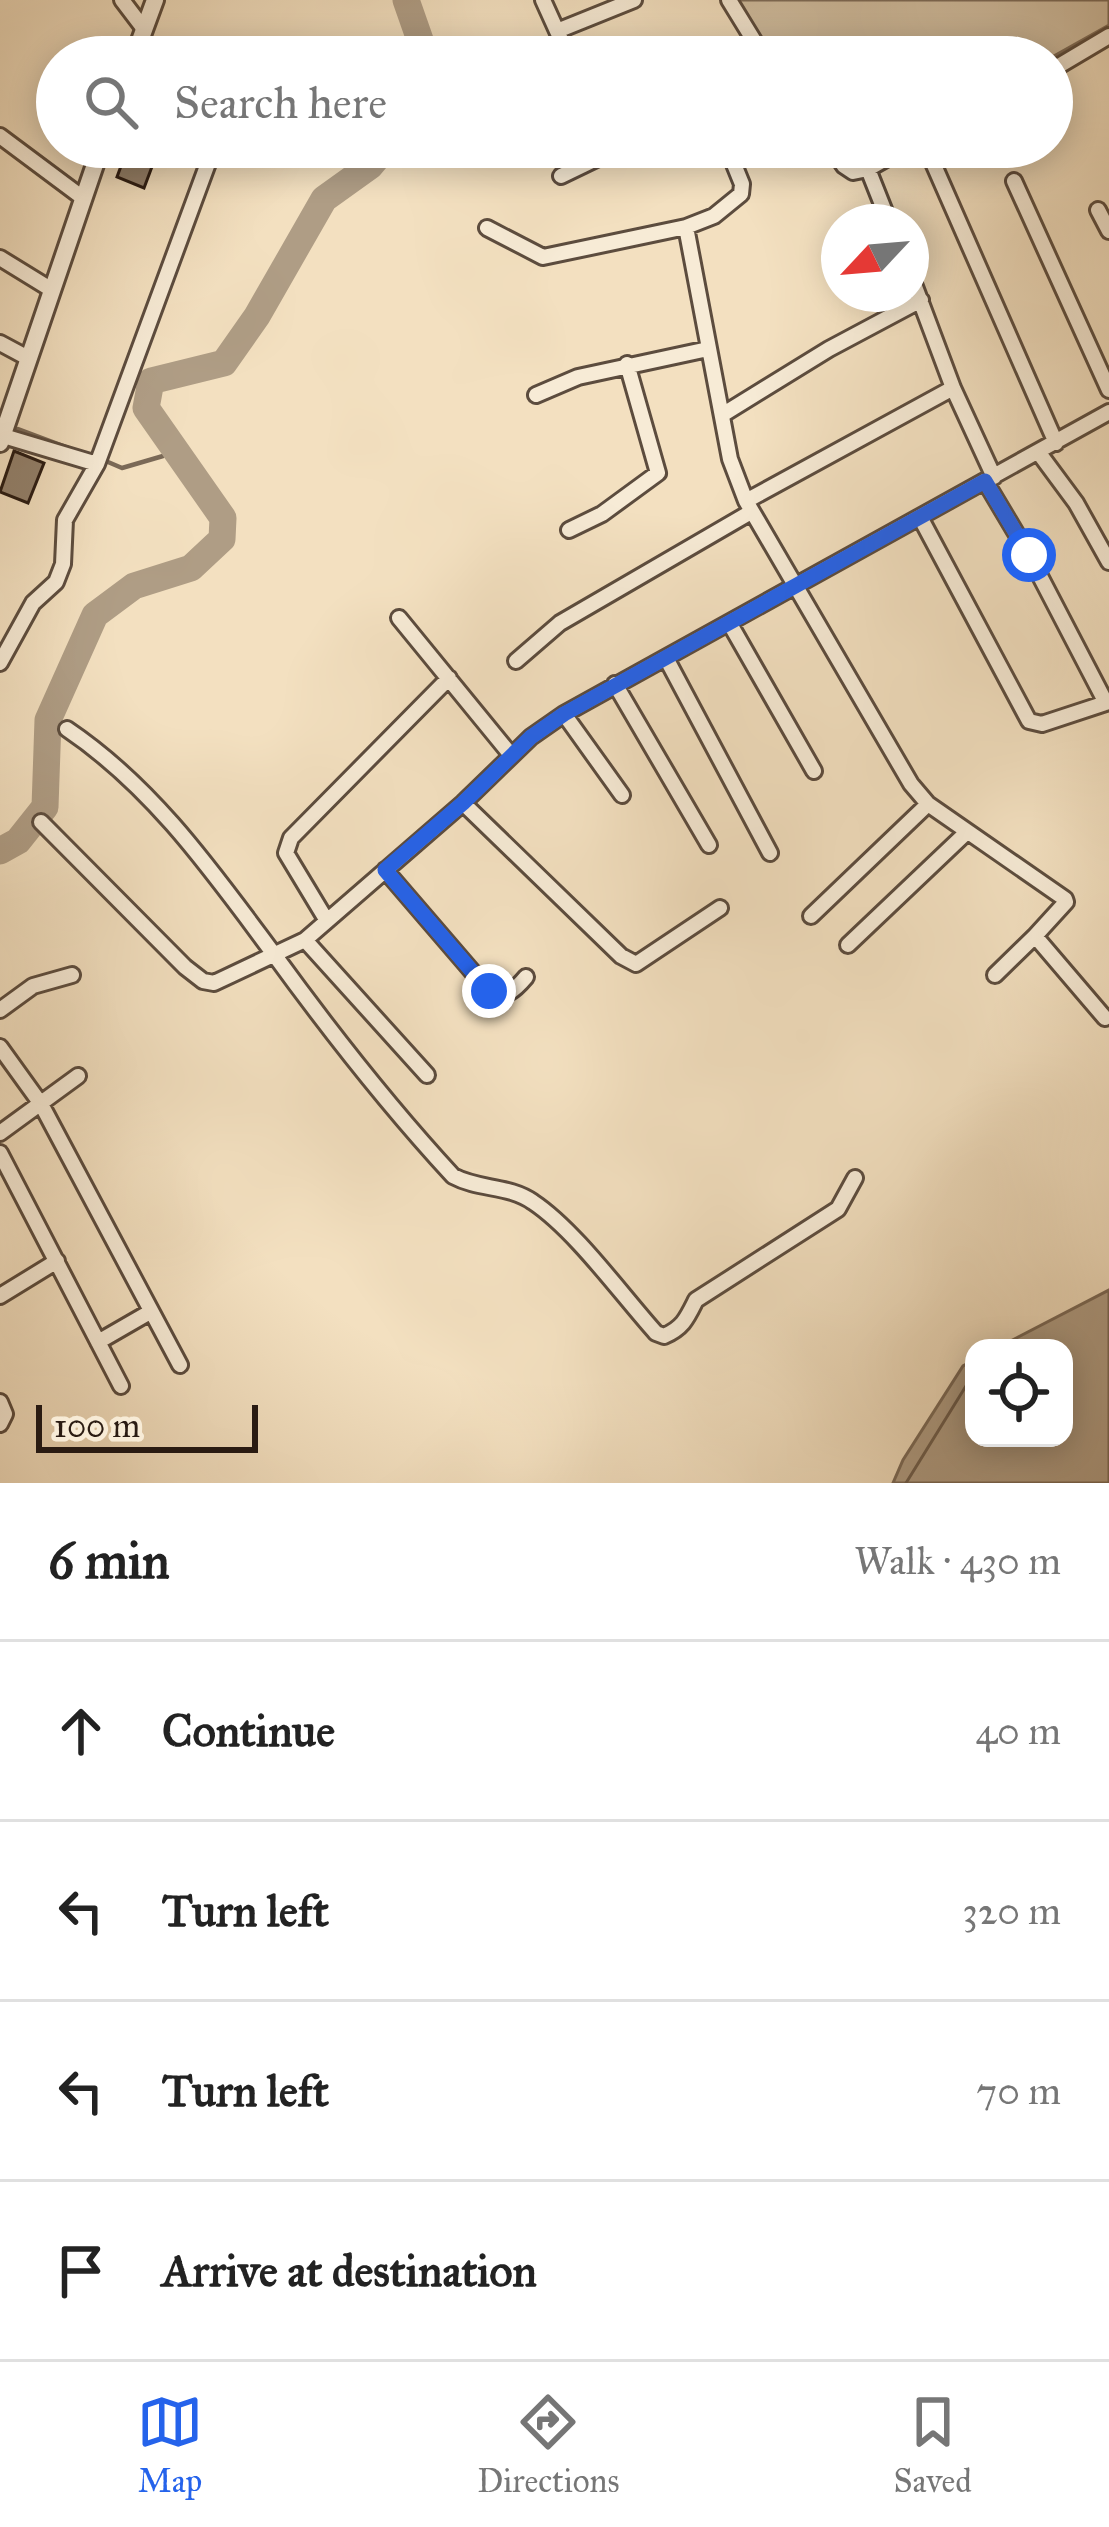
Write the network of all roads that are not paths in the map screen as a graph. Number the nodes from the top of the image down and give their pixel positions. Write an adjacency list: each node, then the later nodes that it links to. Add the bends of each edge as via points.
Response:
1 (122, 0): 6 (street)
2 (155, 0): 6 (street)
3 (543, 0): 7 (street)
4 (634, 0): 7 (street)
5 (729, 0): 10 (street)
6 (144, 28): 8 (street)
7 (557, 31): 9 (street)
8 (141, 36)
9 (559, 36)
10 (751, 36)
11 (1109, 36): 12 (street)
12 (1073, 57)
13 (0, 136): 14 (street)
14 (36, 163)
15 (43, 168): 25 (street)
16 (94, 168): 25 (street)
17 (206, 168): 47 (street)
18 (578, 168): 23 (street)
19 (736, 168): 28 (street, via 741,194)
20 (847, 168): 22 (street)
21 (935, 168): 45 (street)
22 (868, 169): 26 (street)
23 (561, 176)
24 (1014, 181): 40 (street)
25 (83, 198): 32 (street)
26 (882, 204)
27 (1098, 210): 30 (street)
28 (686, 227): 29 (street, via 543,257); 36 (street)
29 (488, 228)
30 (1109, 231)
31 (0, 258): 32 (street)
32 (52, 290): 37 (street)
33 (898, 312): 43 (street)
34 (925, 312): 39 (street)
35 (0, 343): 37 (street)
36 (708, 349): 38 (street); 43 (street)
37 (28, 358): 44 (street)
38 (627, 364): 41 (street); 51 (street, via 658,472)
39 (953, 388): 48 (street); 49 (street)
40 (1109, 390)
41 (536, 395)
42 (1109, 412): 45 (street)
43 (722, 415): 49 (street)
44 (1, 438): 47 (street)
45 (1056, 442): 46 (street)
46 (1039, 453): 48 (street); 52 (street)
47 (97, 464): 58 (street, via 65,520 56,582 33,603)
48 (989, 479): 50 (street); 61 (street)
49 (748, 507): 53 (street); 57 (street, via 560,622)
50 (920, 517): 53 (street); 61 (street, via 1025,717 1042,724)
51 (569, 530)
52 (1109, 562)
53 (796, 587): 55 (street); 68 (street)
54 (399, 618): 59 (street)
55 (730, 624): 56 (street); 65 (street)
56 (666, 658): 60 (street); 72 (street)
57 (516, 661)
58 (0, 663)
59 (449, 678): 64 (street); 76 (street, via 291,838 286,853)
60 (615, 684): 62 (street); 71 (street)
61 (1108, 703)
62 (564, 714): 64 (street); 66 (street)
63 (68, 729): 80 (street, via 143,790)
64 (511, 755): 67 (street)
65 (814, 771)
66 (622, 795)
67 (463, 803): 73 (street); 74 (street, via 636,964)
68 (928, 804): 70 (street); 75 (street)
69 (41, 822): 80 (street, via 203,981)
70 (967, 832): 77 (street, via 1065,899); 79 (street)
71 (709, 845)
72 (770, 853)
73 (385, 870): 76 (street); 83 (street, via 489,991 511,992)
74 (720, 908)
75 (811, 916)
76 (327, 922): 78 (street)
77 (1035, 937): 81 (street); 85 (street)
78 (305, 940): 80 (street); 87 (street)
79 (848, 945)
80 (276, 957): 92 (street, via 453,1176 533,1202 656,1333 686,1323 696,1300 838,1209)
81 (995, 974)
82 (72, 975): 84 (street, via 33,986)
83 (526, 977)
84 (0, 1010)
85 (1105, 1018)
86 (0, 1047): 89 (street)
87 (427, 1075)
88 (78, 1076): 89 (street)
89 (41, 1104): 90 (street); 95 (street)
90 (0, 1133)
91 (0, 1153): 93 (street)
92 (855, 1178)
93 (56, 1261): 94 (street); 96 (street)
94 (0, 1296)
95 (150, 1312): 96 (street); 97 (street)
96 (98, 1342): 98 (street)
97 (180, 1365)
98 (121, 1385)
99 (0, 1402): 100 (street)
100 (0, 1424)

